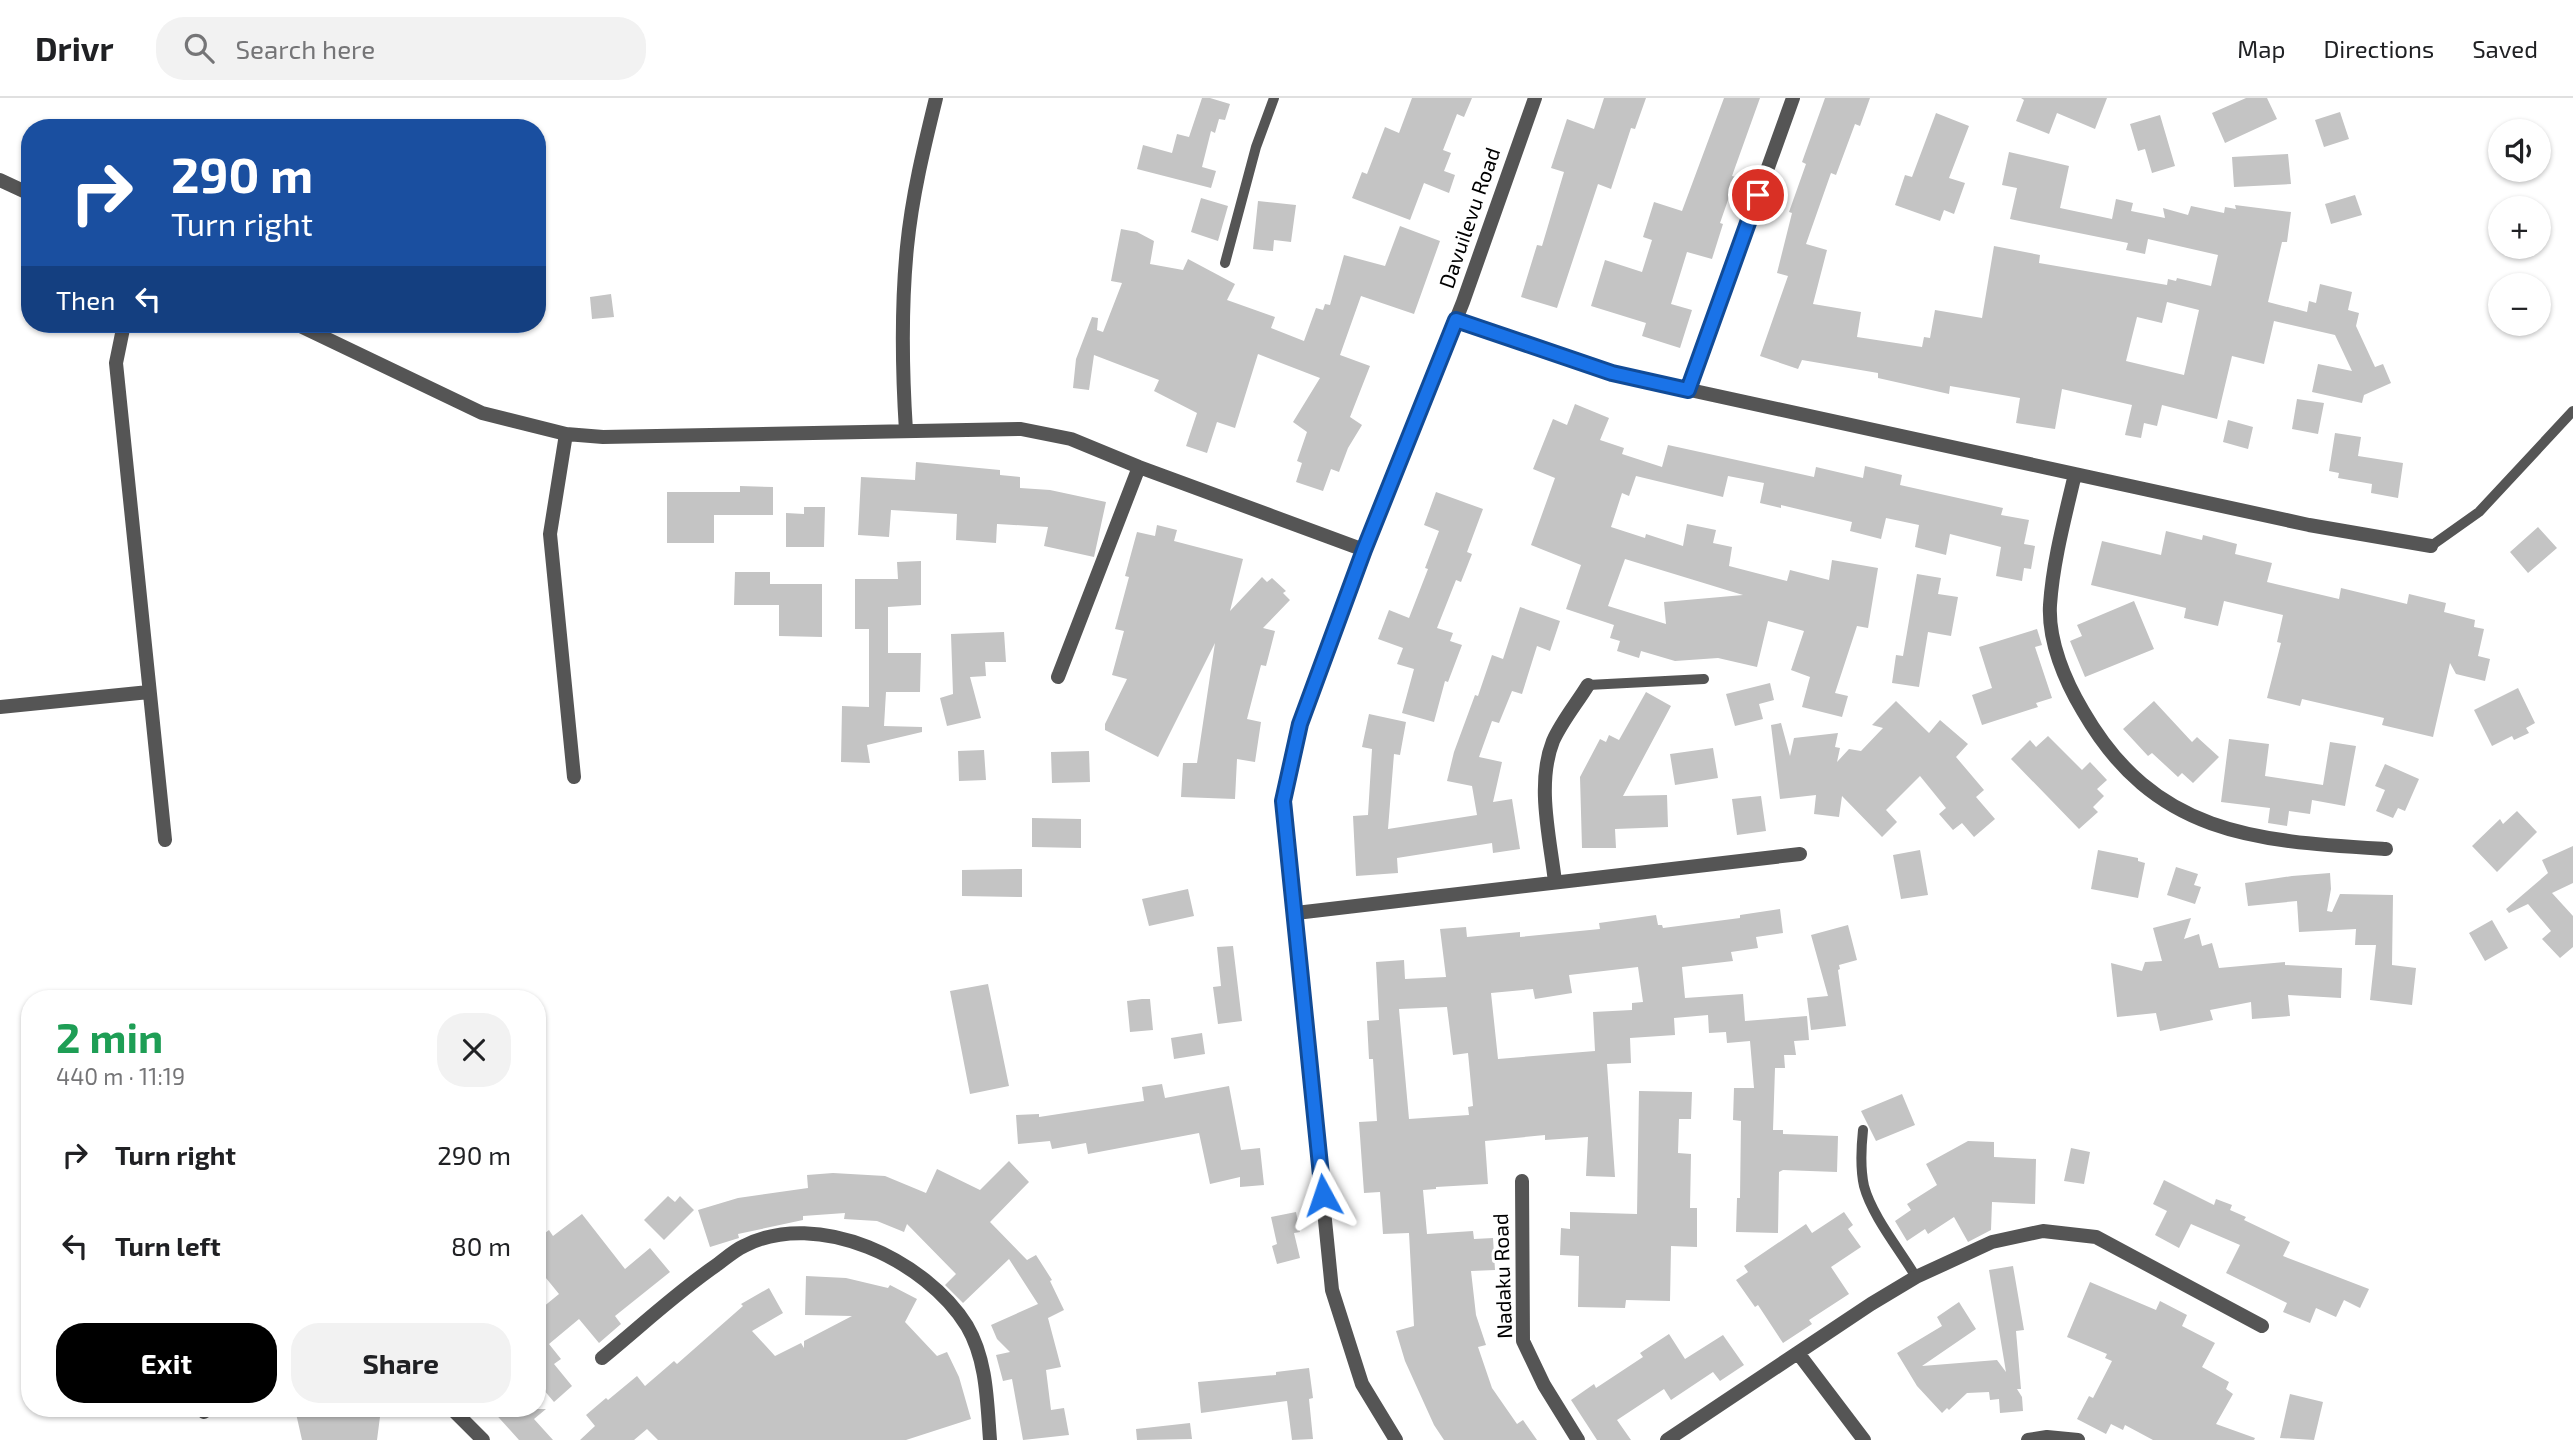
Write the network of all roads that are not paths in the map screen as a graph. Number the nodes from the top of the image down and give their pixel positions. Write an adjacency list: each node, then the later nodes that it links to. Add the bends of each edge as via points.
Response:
1 (936, 98): 13 (street, via 907,245 902,338)
2 (1274, 98): 7 (lane)
3 (1535, 98): 8 (street, Davuilevu Road)
4 (1793, 98): 11 (street)
5 (0, 180): 6 (street)
6 (21, 190)
7 (1225, 263)
8 (1456, 320): 11 (street, via 1612,373); 18 (street, Davuilevu Road)
9 (122, 333): 22 (street, via 116,363)
10 (315, 333): 14 (street, via 482,413)
11 (1688, 390): 16 (street)
12 (2573, 411): 17 (lane, via 2479,512)
13 (906, 430): 14 (street); 15 (street, via 1021,429 1071,439)
14 (566, 434): 24 (street, via 550,534)
15 (1139, 467): 18 (street); 19 (street)
16 (2075, 474): 17 (street, via 2309,525); 26 (street, via 2050,608 2057,656 2073,694 2108,748 2167,804 2206,822 2313,844)
17 (2431, 546)
18 (1364, 550): 29 (street, Davuilevu Road, via 1300,724 1283,801)
19 (1058, 677)
20 (1704, 679): 21 (lane)
21 (1588, 685): 28 (street, via 1554,738 1546,767)
22 (149, 692): 23 (street); 25 (street)
23 (0, 707)
24 (574, 777)
25 (164, 840)
26 (2386, 849)
27 (1800, 854): 28 (street)
28 (1555, 882): 29 (street)
29 (1296, 912): 39 (street, Davuilevu Road, via 1332,1290 1362,1384)
30 (1863, 1130): 32 (lane, via 1864,1186)
31 (1522, 1181): 40 (street, Nadaku Road, via 1523,1341)
32 (1916, 1277): 33 (street, via 1992,1242 2043,1231 2096,1237); 34 (street)
33 (2262, 1326)
34 (1798, 1353): 41 (street); 42 (street)
35 (602, 1359): 38 (street, via 745,1245 785,1233 826,1235 886,1253 920,1275 950,1303 979,1353)
36 (460, 1417): 37 (street)
37 (483, 1440)
38 (990, 1440)
39 (1396, 1440)
40 (1578, 1440)
41 (1667, 1440)
42 (1864, 1440)
43 (2028, 1440): 44 (street)
44 (2078, 1440)

